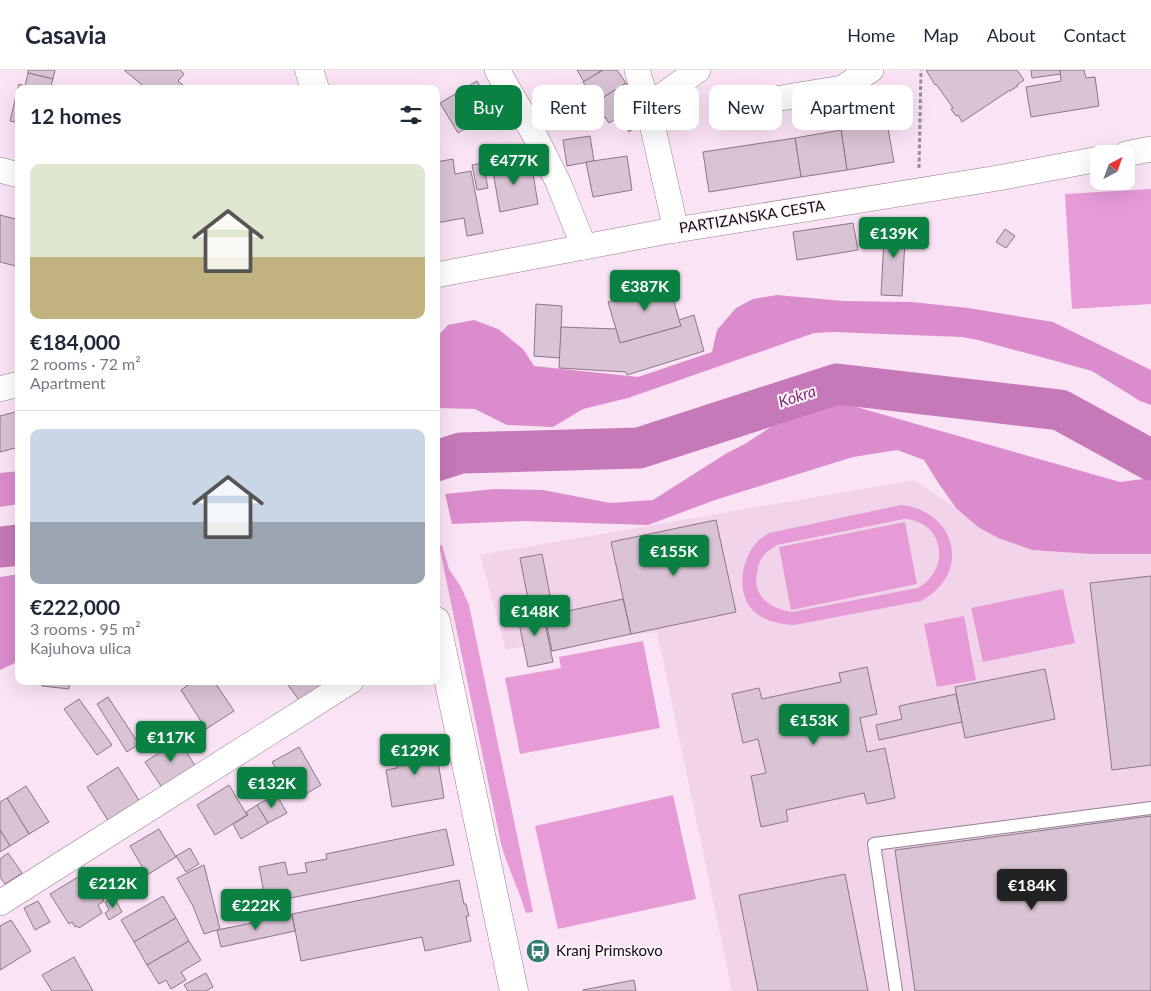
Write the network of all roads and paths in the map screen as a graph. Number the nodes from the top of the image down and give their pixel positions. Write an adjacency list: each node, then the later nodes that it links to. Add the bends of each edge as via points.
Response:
1 (309, 70): 7 (main road)
2 (497, 70): 19 (street, via 558,182)
3 (637, 70): 8 (street)
4 (698, 70): 9 (street)
5 (921, 70): 17 (path)
6 (867, 71): 10 (street, via 842,88)
7 (314, 85)
8 (642, 85)
9 (677, 85)
10 (782, 98)
11 (653, 130): 18 (street)
12 (1151, 150): 13 (street)
13 (1135, 153)
14 (1090, 161): 18 (street, PARTIZANSKA CESTA)
15 (0, 170): 16 (street)
16 (15, 174)
17 (918, 176)
18 (676, 230): 19 (street, PARTIZANSKA CESTA)
19 (584, 246): 20 (street, PARTIZANSKA CESTA)
20 (440, 274)
21 (15, 385): 22 (street)
22 (0, 389)
23 (440, 641): 27 (main road)
24 (346, 685): 26 (street)
25 (1151, 808): 28 (lane, via 874,844)
26 (0, 903)
27 (514, 991)
28 (896, 991)

